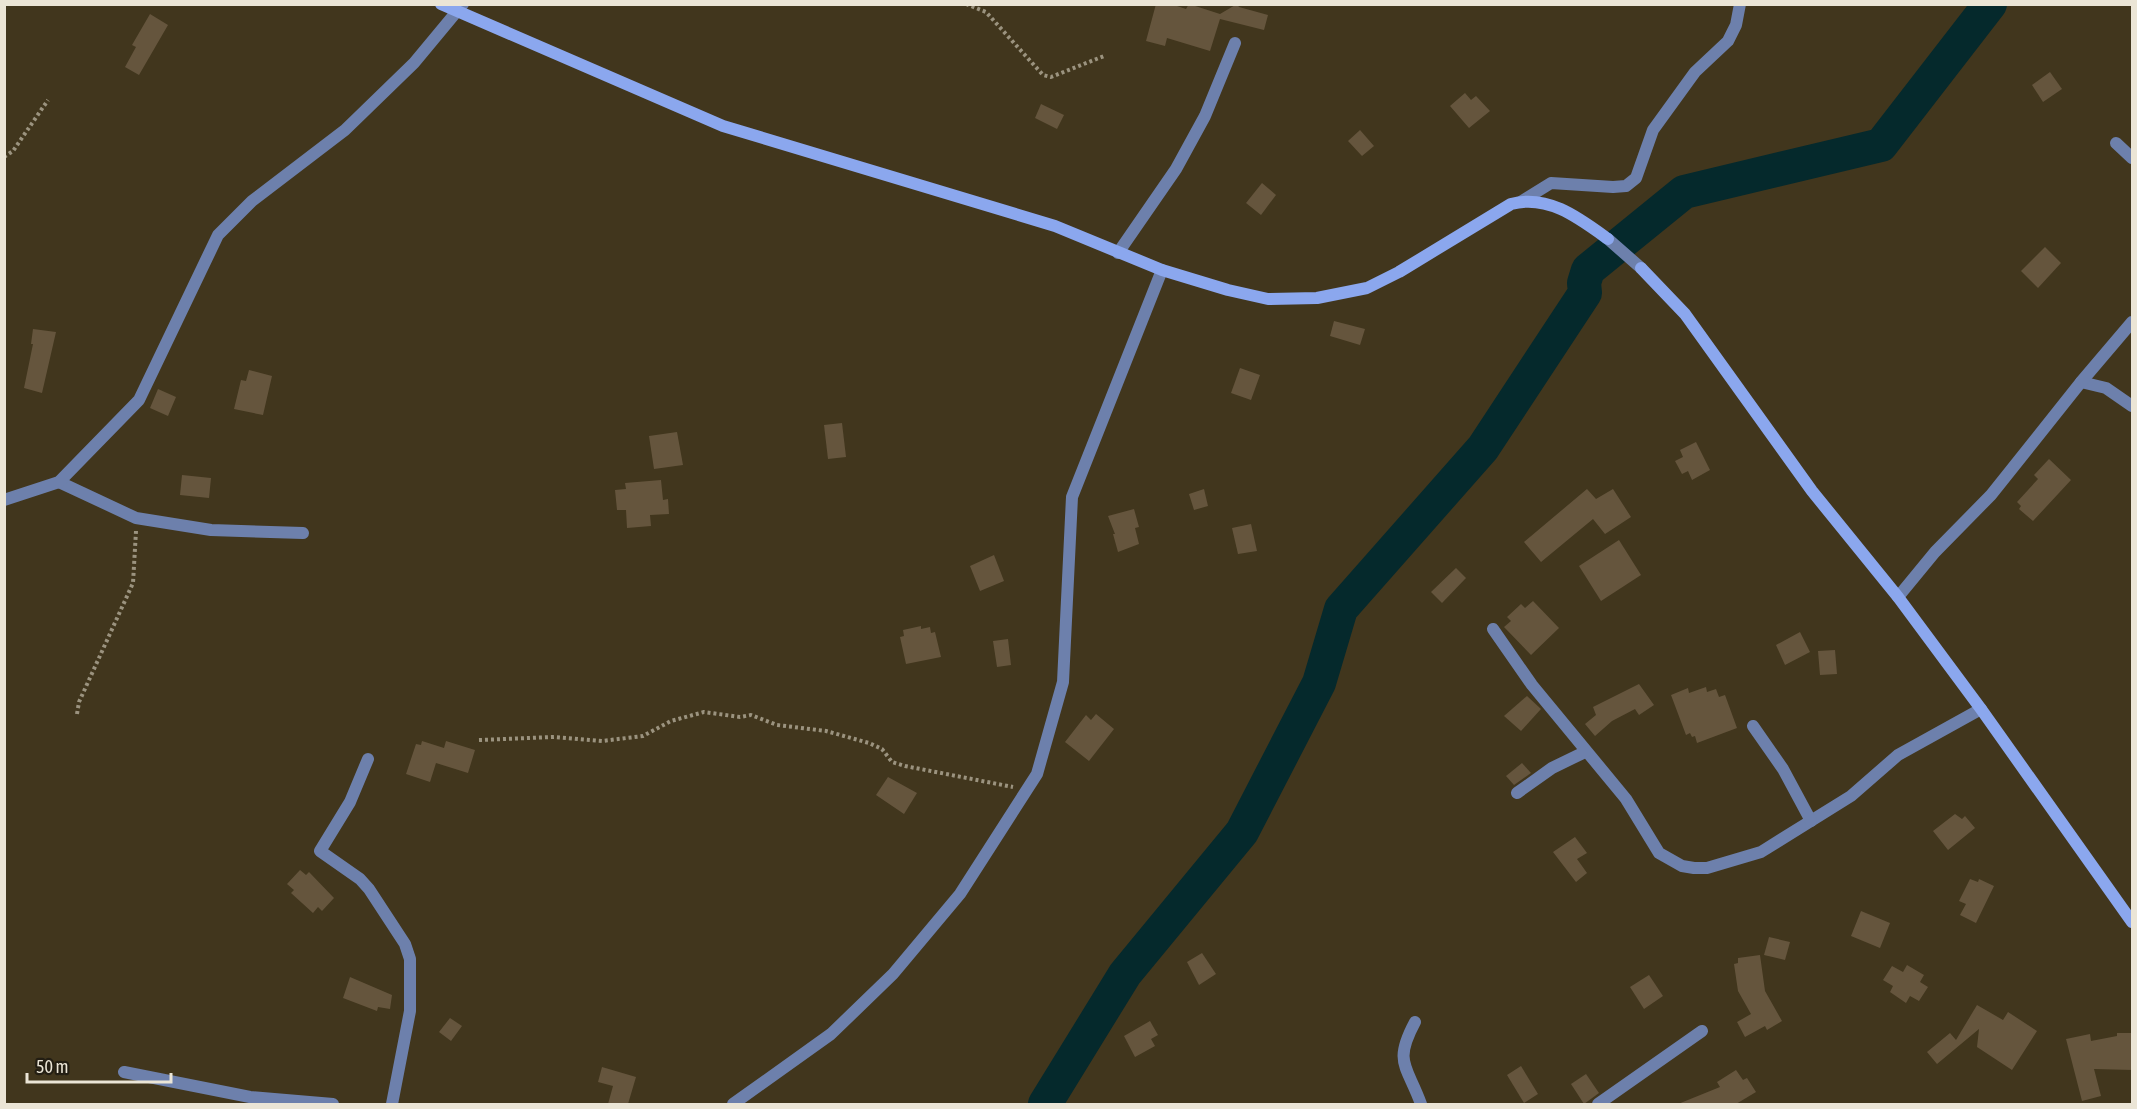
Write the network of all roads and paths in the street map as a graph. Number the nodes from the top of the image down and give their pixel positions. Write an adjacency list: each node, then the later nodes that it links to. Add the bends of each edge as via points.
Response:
1 (441, 4): 4 (main road)
2 (966, 4): 6 (path, via 986,12 1043,75 1051,76)
3 (1740, 4): 11 (street, via 1728,41 1695,72 1653,130 1636,178 1626,186 1613,187 1551,183)
4 (461, 9): 13 (main road, via 723,126 1055,226); 19 (street, via 414,63 345,130 252,201 218,235 139,400)
5 (1235, 43): 13 (street, via 1205,116 1176,169)
6 (1104, 56)
7 (48, 100): 9 (path, via 13,151)
8 (2116, 143): 10 (street)
9 (4, 157)
10 (2133, 158)
11 (1522, 201): 12 (main road, via 1559,208); 15 (main road, via 1367,288 1317,298 1268,299)
12 (1608, 239): 14 (street)
13 (1118, 253): 15 (main road)
14 (1641, 268): 23 (main road, via 1685,314 1812,491)
15 (1162, 270): 31 (street, via 1072,497 1063,682 1045,751)
16 (2133, 322): 17 (street)
17 (2081, 381): 18 (street, via 2106,388); 23 (street, via 1991,495)
18 (2133, 405)
19 (59, 482): 20 (street); 21 (street)
20 (4, 500)
21 (136, 518): 22 (street, via 211,530); 26 (path, via 133,583)
22 (303, 533)
23 (1898, 597): 25 (main road)
24 (1493, 629): 29 (street)
25 (1981, 709): 33 (street, via 1898,755 1851,796); 34 (main road)
26 (77, 714)
27 (1753, 726): 33 (street, via 1784,769)
28 (479, 740): 31 (path, via 554,737 602,741 643,736 671,721 704,712 751,715 777,725 826,731 869,743 882,749 892,762 905,766)
29 (1585, 752): 32 (street, via 1552,768); 33 (street, via 1626,799 1659,853 1682,866 1707,868 1761,852)
30 (368, 759): 39 (street, via 351,802 320,851 369,889 405,944 410,959 410,1011)
31 (1028, 790): 40 (street, via 960,894 893,974 831,1034)
32 (1517, 793)
33 (1811, 822)
34 (2133, 922)
35 (1415, 1022): 41 (street, via 1403,1044 1403,1062)
36 (1702, 1032): 42 (street)
37 (124, 1072): 38 (street, via 240,1095)
38 (333, 1104)
39 (392, 1104)
40 (733, 1104)
41 (1421, 1104)
42 (1598, 1104)

